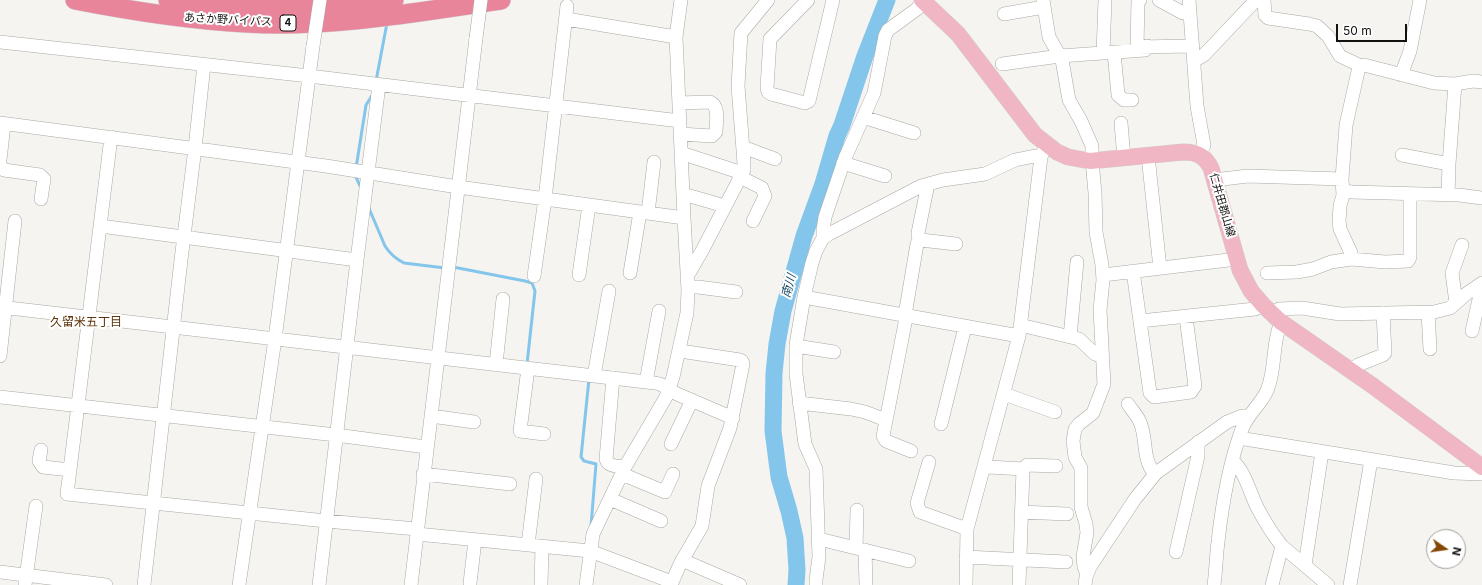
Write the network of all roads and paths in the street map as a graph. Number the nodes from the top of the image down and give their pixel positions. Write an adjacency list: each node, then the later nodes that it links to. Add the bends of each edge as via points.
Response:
1 (75, 0): 6 (highway, あさか野バイパス / 4, via 180,18 303,23 363,19)
2 (168, 0): 4 (highway, あさか野バイパス / 4, via 248,8 364,5)
3 (320, 0): 35 (street, bridge)
4 (394, 0)
5 (481, 0): 39 (street, bridge)
6 (500, 0)
7 (681, 0): 24 (street)
8 (768, 0): 50 (street, via 741,33 738,86)
9 (808, 0): 10 (street, via 769,40 767,88 772,94 805,103 809,101)
10 (833, 0)
11 (922, 0): 43 (street, via 917,9 888,30 874,93); 52 (main road, via 958,34 1035,135)
12 (1105, 0): 28 (street)
13 (1140, 0): 26 (street, via 1138,46)
14 (1159, 0): 21 (street)
15 (1189, 0): 27 (street)
16 (1256, 0): 30 (street, via 1204,56)
17 (1264, 0): 33 (street, via 1265,15 1268,18 1317,26 1328,36 1340,56)
18 (1420, 0): 34 (street, via 1410,51)
19 (1044, 4): 22 (street); 29 (street, via 1049,40)
20 (567, 6): 23 (street)
21 (1183, 13)
22 (1004, 14)
23 (566, 19): 24 (street); 42 (street)
24 (676, 37): 41 (street)
25 (0, 42): 32 (street)
26 (1147, 46): 27 (street); 28 (street, via 1145,50)
27 (1193, 46): 30 (street)
28 (1109, 53): 29 (street); 40 (street, via 1118,95 1124,100)
29 (1060, 56): 31 (street); 60 (street, via 1069,100 1091,142)
30 (1194, 61): 54 (street, via 1197,106 1204,144)
31 (1002, 64)
32 (204, 65): 35 (street); 51 (street)
33 (1361, 66): 34 (street); 71 (street, via 1346,125)
34 (1401, 75): 37 (street, via 1434,83)
35 (309, 76): 38 (street); 61 (street)
36 (1482, 82): 37 (street)
37 (1455, 84): 64 (street)
38 (379, 85): 39 (street); 66 (street)
39 (470, 96): 42 (street); 72 (street)
40 (1132, 100)
41 (679, 103): 44 (street); 47 (street, via 710,102 716,108 716,132 712,136)
42 (555, 106): 44 (street); 78 (street)
43 (863, 118): 48 (street); 63 (street)
44 (680, 121): 47 (street)
45 (2, 123): 49 (street); 59 (street)
46 (1121, 123): 57 (street)
47 (680, 134): 53 (street)
48 (914, 134)
49 (111, 137): 51 (street); 85 (street)
50 (743, 147): 58 (street); 67 (street, via 744,170)
51 (195, 148): 61 (street); 86 (street)
52 (1043, 151): 60 (main road, via 1057,152 1079,160); 70 (street, via 985,174); 121 (street)
53 (681, 153): 67 (street); 73 (street)
54 (1200, 155): 56 (main road, via 1183,152); 69 (main road, 仁井田郡山線, via 1208,162)
55 (1402, 155): 64 (street)
56 (1148, 156): 57 (main road); 96 (street)
57 (1124, 158): 60 (main road)
58 (775, 159)
59 (0, 160)
60 (1092, 160): 101 (street, via 1096,232)
61 (299, 162): 66 (street); 91 (street)
62 (654, 162): 81 (street)
63 (843, 163): 68 (street); 87 (street, via 825,217)
64 (1449, 164): 75 (street)
65 (0, 165): 77 (street, via 4,170 40,175 44,179)
66 (368, 172): 72 (street); 94 (street)
67 (738, 174): 84 (street, via 762,188 765,196); 103 (street)
68 (885, 176)
69 (1214, 180): 71 (street, via 1248,176); 92 (main road, 仁井田郡山線)
70 (928, 184): 87 (street); 88 (street, via 918,233)
71 (1342, 185): 74 (street, via 1352,192); 93 (street, via 1339,221)
72 (458, 187): 78 (street); 131 (street)
73 (683, 194): 79 (street); 82 (street)
74 (1410, 194): 75 (street); 93 (street, via 1408,261)
75 (1448, 195): 76 (street)
76 (1482, 198)
77 (41, 199)
78 (545, 199): 80 (street); 102 (street)
79 (718, 204)
80 (589, 205): 81 (street); 100 (street)
81 (644, 213): 82 (street); 98 (street)
82 (684, 218): 103 (street)
83 (15, 221): 110 (street)
84 (753, 221)
85 (100, 226): 86 (street); 117 (street)
86 (184, 236): 91 (street); 119 (street)
87 (823, 238): 107 (street, via 814,256)
88 (919, 240): 89 (street); 115 (street)
89 (956, 244)
90 (1462, 245): 109 (street, via 1451,277)
91 (286, 250): 94 (street); 124 (street)
92 (1237, 258): 96 (street); 113 (main road, 仁井田郡山線, via 1251,291)
93 (1351, 259): 99 (street, via 1297,272)
94 (357, 260): 126 (street)
95 (1077, 262): 123 (street)
96 (1160, 268): 97 (street)
97 (1133, 271): 101 (street); 118 (street)
98 (630, 273)
99 (1267, 274)
100 (579, 275)
101 (1103, 275): 132 (street, via 1100,310)
102 (534, 276)
103 (688, 281): 106 (street, via 698,287); 128 (street, via 687,313)
104 (1480, 284): 109 (street); 122 (street)
105 (609, 291): 136 (street)
106 (736, 292)
107 (804, 297): 115 (street); 125 (street)
108 (503, 299): 133 (street)
109 (1456, 303): 112 (street, via 1450,308)
110 (3, 308): 117 (street); 130 (street)
111 (659, 311): 138 (street)
112 (1428, 313): 114 (street); 127 (street)
113 (1272, 314): 114 (street, via 1279,310 1302,308 1333,314); 116 (street, via 1255,309); 135 (main road, 仁井田郡山線); 149 (street, via 1277,335 1273,368 1263,398)
114 (1383, 314): 135 (street, via 1385,353)
115 (905, 315): 120 (street); 151 (street)
116 (1186, 317): 118 (street); 118 (street, via 1195,386 1191,392 1154,397 1150,393)
117 (89, 318): 119 (street); 145 (street)
118 (1140, 321)
119 (173, 327): 124 (street); 147 (street)
120 (965, 327): 121 (street); 153 (street)
121 (1020, 331): 123 (street); 140 (street)
122 (1472, 331)
123 (1070, 337): 132 (street, via 1079,339 1095,354)
124 (275, 339): 126 (street); 154 (street)
125 (796, 346): 129 (street); 143 (street)
126 (347, 347): 131 (street); 156 (street)
127 (1430, 349)
128 (680, 351): 139 (street); 150 (street, via 742,361)
129 (834, 352)
130 (0, 356)
131 (438, 357): 133 (street); 148 (street)
132 (1103, 357): 205 (street, via 1104,384 1093,413 1075,429 1073,441 1081,468 1081,507 1087,533 1083,556)
133 (496, 364): 134 (street)
134 (528, 368): 136 (street); 155 (street, via 520,431)
135 (1350, 371): 169 (main road, 仁井田郡山線)
136 (594, 376): 137 (street)
137 (613, 378): 138 (street); 172 (street, via 606,459 610,465)
138 (646, 382): 139 (street)
139 (669, 388): 142 (street); 172 (street)
140 (1004, 394): 146 (street); 167 (street)
141 (0, 397): 145 (street)
142 (692, 400): 150 (street); 159 (street)
143 (799, 403): 151 (street, via 851,409); 190 (street, via 805,444 816,469)
144 (1128, 404): 175 (street, via 1140,421 1147,462)
145 (78, 405): 147 (street); 171 (street)
146 (1055, 412)
147 (164, 415): 154 (street); 180 (street)
148 (431, 416): 152 (street); 160 (street)
149 (1248, 416): 157 (street); 158 (street, via 1234,418)
150 (733, 418): 199 (street, via 708,486 702,526)
151 (886, 420): 162 (street, via 883,436 886,441)
152 (474, 422)
153 (941, 424)
154 (262, 426): 156 (street); 184 (street)
155 (544, 434)
156 (336, 435): 160 (street); 187 (street)
157 (1239, 438): 163 (street); 165 (street)
158 (1198, 442): 175 (street); 197 (street, via 1198,456)
159 (671, 444)
160 (426, 447): 173 (street)
161 (41, 450): 171 (street, via 39,461 43,467)
162 (911, 451)
163 (1322, 452): 164 (street); 203 (street)
164 (1371, 460): 176 (street, via 1454,474); 224 (street)
165 (1233, 461): 193 (street, via 1239,468 1258,509); 221 (street, via 1222,515)
166 (929, 462): 188 (street, via 917,503 920,512)
167 (985, 466): 170 (street); 188 (street)
168 (1056, 466): 170 (street, via 1027,465)
169 (1482, 467)
170 (1023, 468): 183 (street)
171 (70, 470): 180 (street, via 67,494)
172 (624, 470): 174 (street, via 665,492); 179 (street)
173 (424, 474): 178 (street); 189 (street)
174 (673, 474)
175 (1155, 474): 205 (street, via 1135,500)
176 (1482, 474)
177 (536, 479): 192 (street)
178 (510, 484)
179 (610, 499): 186 (street); 196 (street, via 593,534)
180 (154, 503): 184 (street); 210 (street)
181 (36, 506): 206 (street)
182 (857, 510): 195 (street)
183 (1021, 512): 185 (street); 200 (street)
184 (249, 513): 187 (street); 211 (street)
185 (1067, 514)
186 (661, 521)
187 (326, 522): 189 (street); 212 (street)
188 (967, 529): 198 (street)
189 (417, 532): 191 (street); 213 (street)
190 (819, 539): 195 (street); 217 (street)
191 (475, 540): 192 (street); 207 (street)
192 (528, 546): 194 (street)
193 (1282, 546): 203 (street); 222 (street)
194 (542, 547): 196 (street); 214 (street)
195 (860, 549): 201 (street); 218 (street)
196 (590, 551): 208 (street); 215 (street)
197 (1176, 552)
198 (966, 557): 200 (street); 219 (street)
199 (682, 560): 208 (street); 216 (street)
200 (1020, 560): 202 (street); 220 (street)
201 (909, 561)
202 (1066, 562)
203 (1305, 565): 223 (street)
204 (0, 572): 206 (street)
205 (1086, 579)
206 (26, 580): 209 (street)
207 (470, 583)
208 (671, 583)
209 (106, 585)
210 (144, 585)
211 (239, 585)
212 (320, 585)
213 (411, 585)
214 (541, 585)
215 (586, 585)
216 (740, 585)
217 (816, 585)
218 (866, 585)
219 (966, 585)
220 (1019, 585)
221 (1214, 585)
222 (1272, 585)
223 (1328, 585)
224 (1350, 585)

